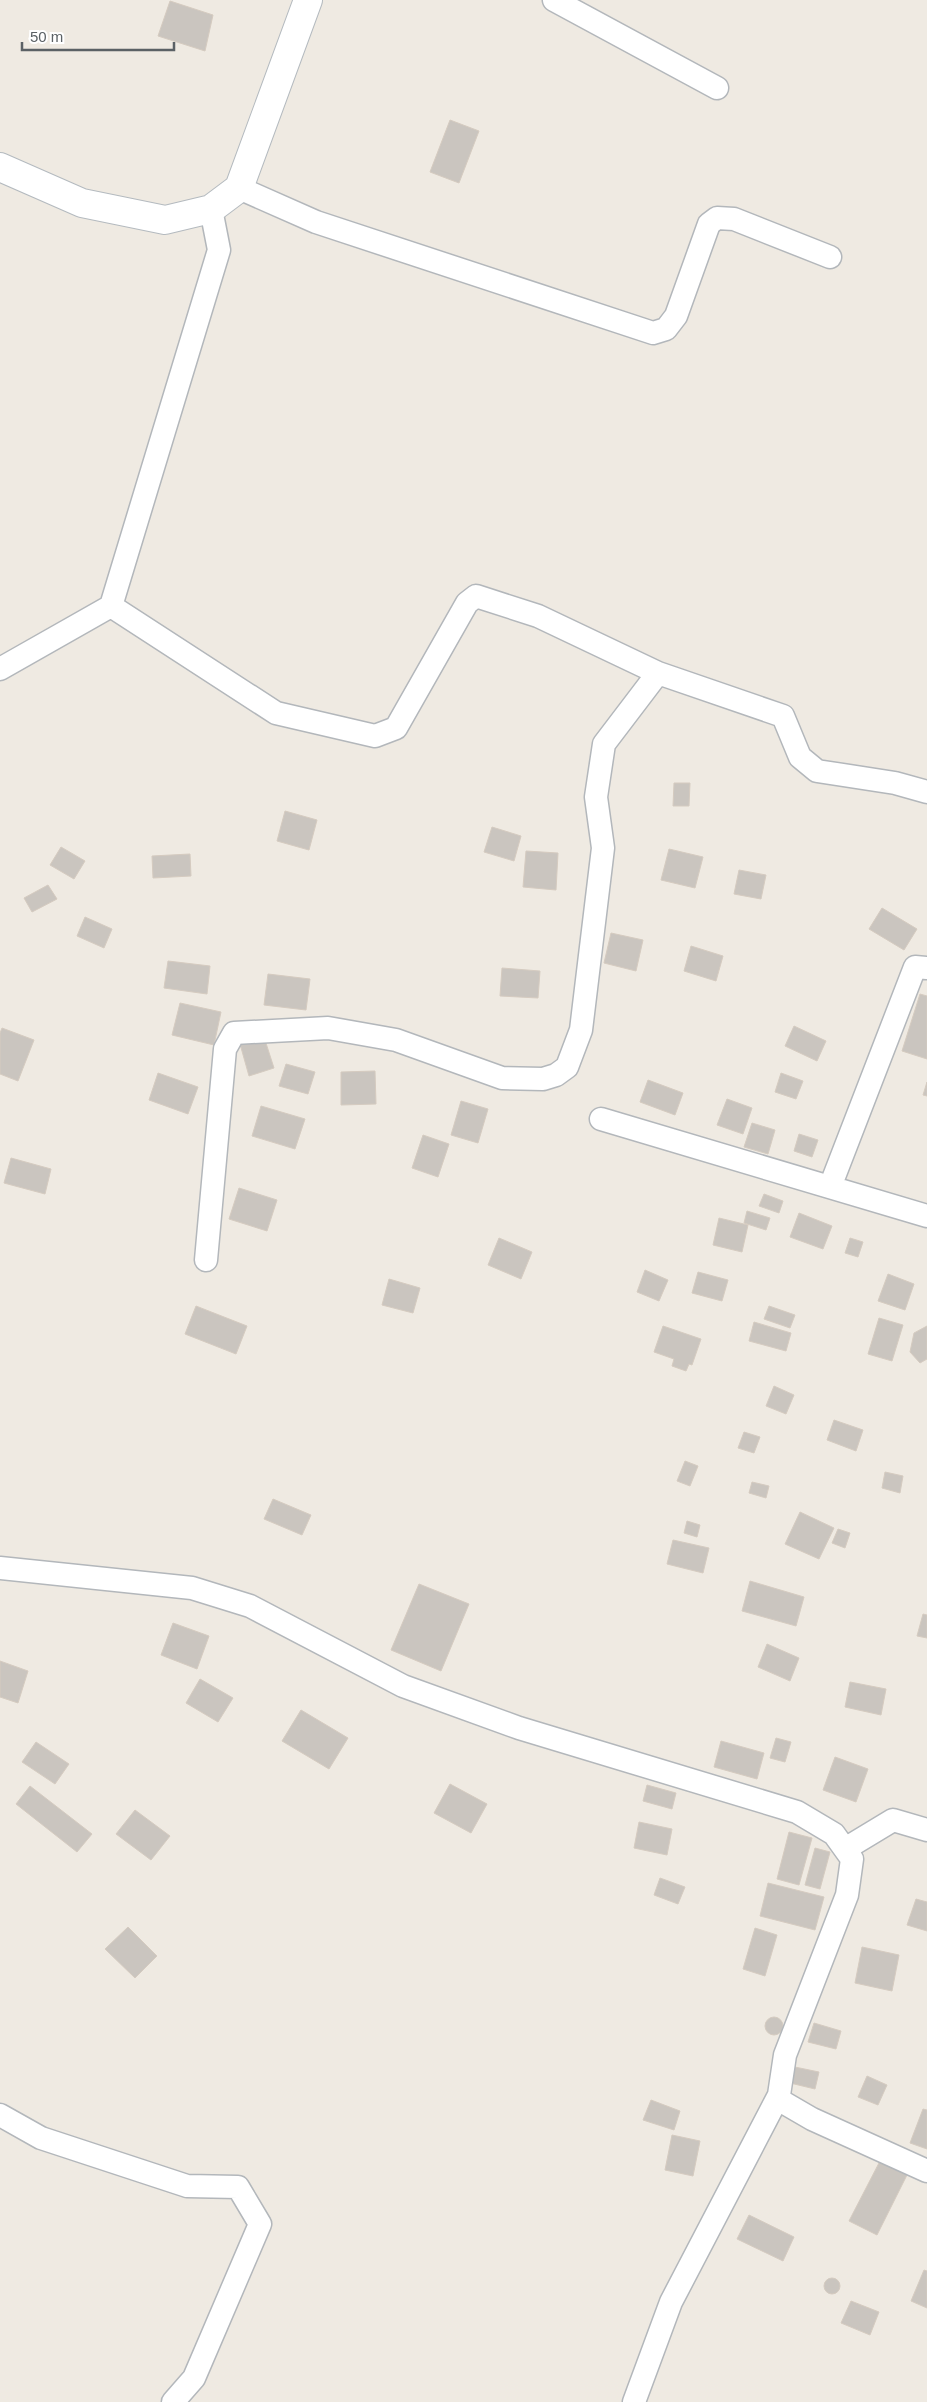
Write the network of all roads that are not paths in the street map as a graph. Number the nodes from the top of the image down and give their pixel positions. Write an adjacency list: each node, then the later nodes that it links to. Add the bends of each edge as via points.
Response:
1 (308, 0): 5 (street)
2 (554, 0): 3 (street)
3 (717, 88)
4 (0, 167): 6 (street, via 82,203 165,220)
5 (239, 188): 6 (street); 7 (street, via 316,222 653,333 666,329 676,316 709,224 717,218 734,219)
6 (211, 209): 8 (street, via 219,250)
7 (830, 257)
8 (111, 606): 9 (street); 10 (street, via 276,713 375,736 396,728 467,603 476,596 538,616)
9 (0, 669)
10 (658, 673): 11 (street, via 783,716 800,756 817,771 895,783); 16 (street, via 604,744 596,797 602,848 581,1030 567,1067 543,1079 502,1078 396,1040 328,1028 234,1033 224,1049)
11 (927, 792)
12 (927, 968): 14 (street, via 915,967)
13 (601, 1119): 14 (street)
14 (830, 1187): 15 (street)
15 (927, 1216)
16 (206, 1260)
17 (0, 1568): 19 (street, via 192,1588 250,1606 403,1686 519,1728 797,1812 834,1834)
18 (927, 1830): 19 (street, via 893,1820)
19 (845, 1849): 20 (street, via 852,1859 847,1894 785,2055)
20 (779, 2095): 22 (street, via 781,2101 812,2119); 24 (street, via 671,2302)
21 (0, 2115): 23 (street, via 41,2138 187,2186 238,2187 260,2224 194,2378)
22 (927, 2171)
23 (173, 2402)
24 (634, 2402)

